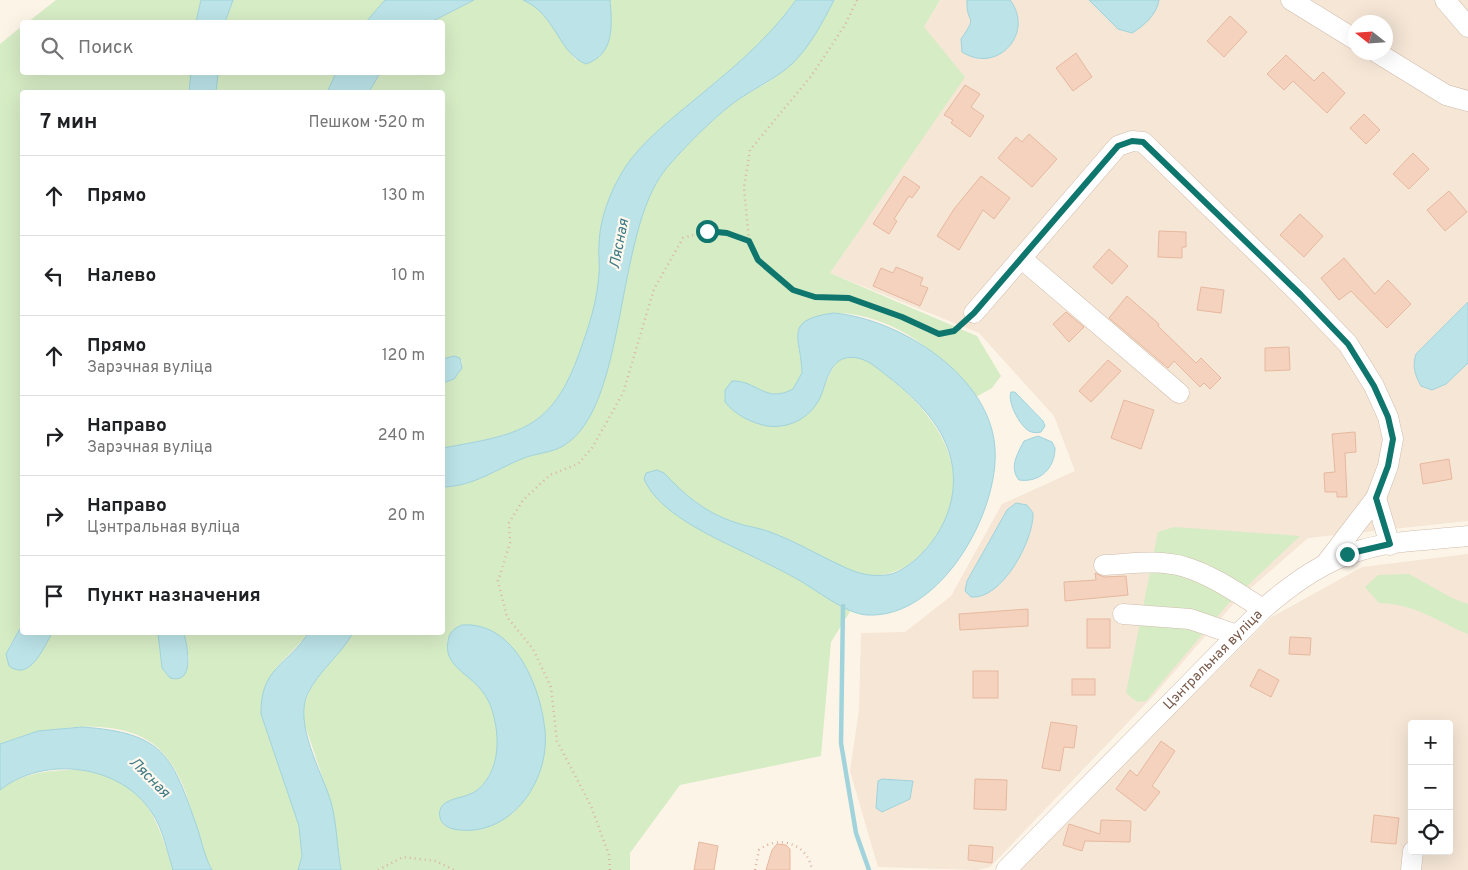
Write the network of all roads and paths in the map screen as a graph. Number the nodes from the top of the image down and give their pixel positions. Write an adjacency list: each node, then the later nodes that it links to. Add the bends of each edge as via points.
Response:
1 (857, 0): 8 (path, via 845,25 812,75 750,150 744,187)
2 (1291, 0): 5 (street)
3 (1445, 0): 4 (street)
4 (1468, 28)
5 (1348, 35)
6 (1389, 60): 7 (street, via 1446,95)
7 (1468, 101)
8 (749, 241): 10 (path, via 758,260 793,290 815,297 849,298 939,334 954,331); 23 (path, via 727,233 707,231 684,238 654,289 623,393 592,448 578,464 550,475 522,500 509,523 510,543 498,581 507,617 533,649 551,687 556,741 591,806 609,855)
9 (1021, 258): 10 (street); 11 (street); 12 (street, via 1118,146 1132,141 1143,142 1348,344 1374,386 1388,417 1393,439 1388,466)
10 (974, 313)
11 (1179, 394)
12 (1376, 498): 14 (street); 15 (street)
13 (1468, 536): 14 (street, Цэнтральная вуліца)
14 (1390, 544): 15 (street, Цэнтральная вуліца, via 1366,548)
15 (1326, 564): 17 (street, Цэнтральная вуліца)
16 (1104, 566): 17 (street, via 1151,562 1185,567 1233,590)
17 (1263, 609): 19 (street, Цэнтральная вуліца)
18 (1122, 614): 19 (street, via 1190,619)
19 (1237, 636): 26 (street, Цэнтральная вуліца)
20 (1412, 855): 27 (street)
21 (378, 870): 22 (path, via 403,857 436,861)
22 (454, 870)
23 (610, 870)
24 (755, 870): 25 (path, via 759,850 777,841 801,849)
25 (812, 870)
26 (1006, 870)
27 (1410, 870)

